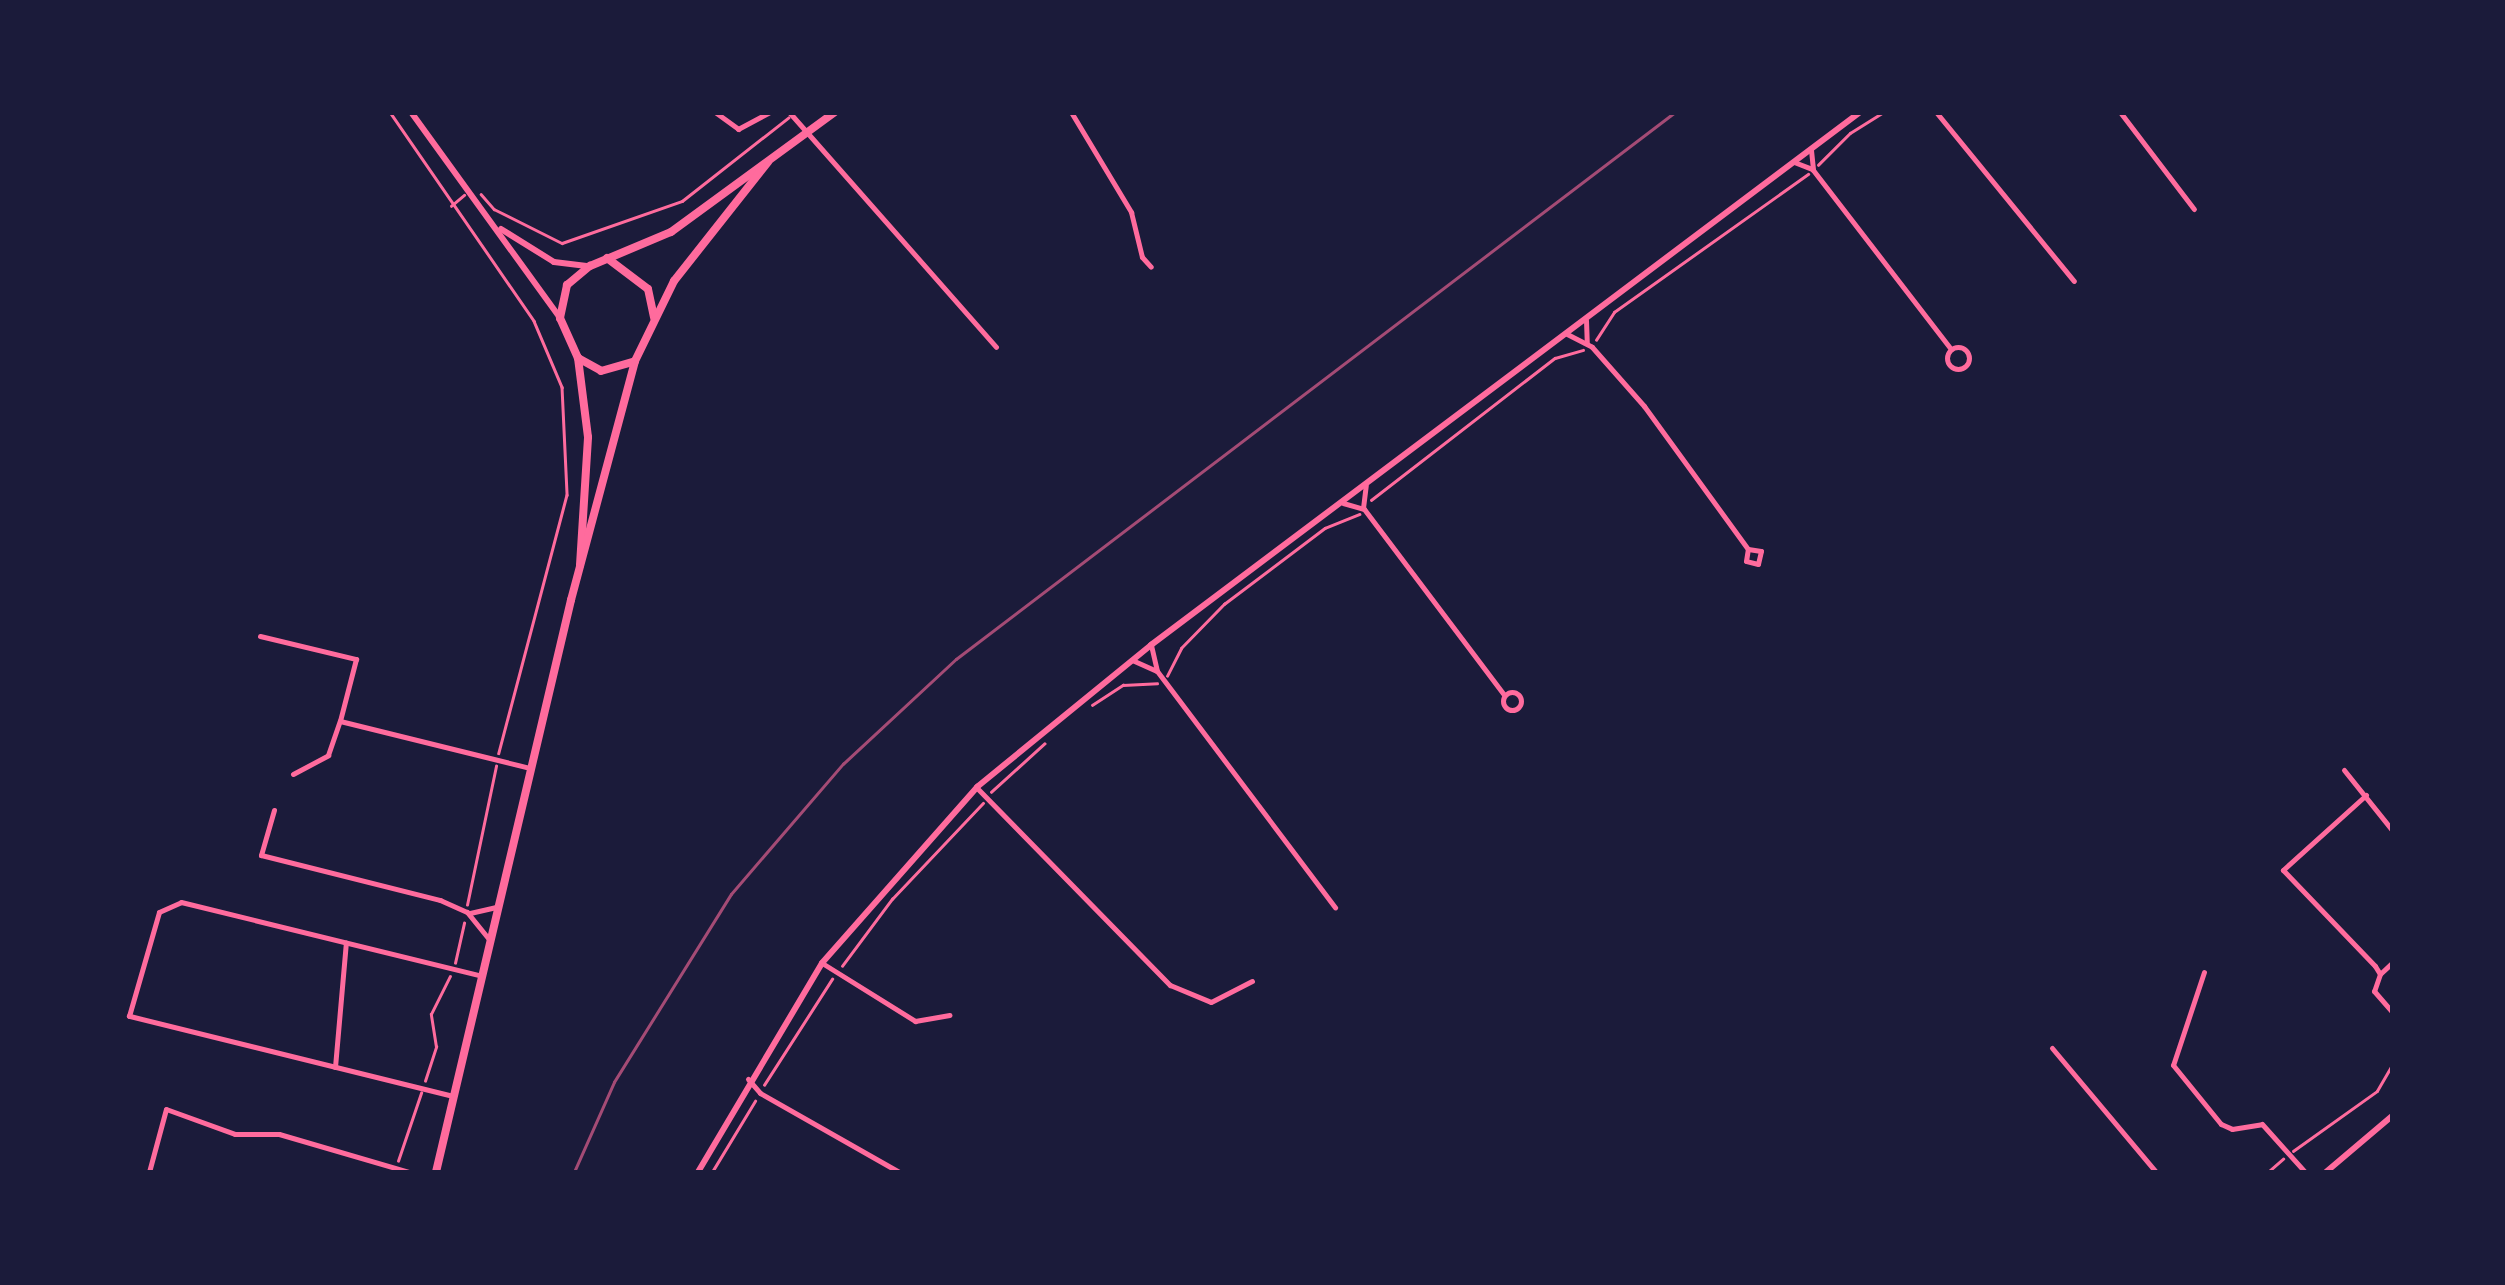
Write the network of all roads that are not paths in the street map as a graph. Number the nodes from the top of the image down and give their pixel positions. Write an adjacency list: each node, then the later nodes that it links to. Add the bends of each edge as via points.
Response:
1 (412, 112): 16 (street)
2 (716, 112): 3 (street, via 738,129)
3 (770, 112)
4 (834, 112): 10 (main road)
5 (1071, 112): 19 (street, via 1131,212)
6 (1860, 112): 11 (street)
7 (1936, 112): 20 (street)
8 (2120, 112): 15 (street)
9 (793, 113): 10 (street)
10 (808, 131): 12 (main road); 26 (street)
11 (1812, 150): 13 (street); 14 (street)
12 (768, 162): 17 (main road, via 672,232); 21 (main road, via 694,251)
13 (1794, 162): 14 (street); 23 (street)
14 (1813, 169): 27 (street)
15 (2194, 209)
16 (492, 222): 18 (street, via 554,262); 22 (street)
17 (607, 258): 18 (main road); 21 (main road, via 648,289)
18 (590, 266): 22 (main road, via 567,285)
19 (1151, 267)
20 (2074, 281)
21 (654, 317): 29 (main road)
22 (560, 318): 28 (main road)
23 (1586, 320): 24 (street); 25 (street)
24 (1567, 334): 25 (street); 30 (street)
25 (1590, 345): 33 (street, via 1644,406)
26 (996, 347)
27 (1951, 349): 27 (street, via 1948,363 1964,367 1968,353)
28 (578, 358): 29 (main road, via 602,371); 34 (main road, via 588,436)
29 (635, 361): 34 (main road)
30 (1366, 485): 31 (street); 32 (street)
31 (1343, 503): 32 (street); 36 (street)
32 (1364, 509): 39 (street)
33 (1748, 549)
34 (580, 569): 41 (main road)
35 (260, 636): 40 (street, via 356,659)
36 (1152, 645): 37 (street); 38 (street)
37 (1132, 660): 38 (street); 44 (street)
38 (1157, 671): 49 (street)
39 (1504, 695)
40 (340, 722): 41 (street); 43 (street, via 328,755)
41 (531, 768): 48 (main road)
42 (2344, 770): 45 (street)
43 (293, 774)
44 (977, 788): 54 (street); 58 (street, via 1170,984 1210,1002)
45 (2366, 795): 47 (street); 56 (street, via 2284,870)
46 (274, 810): 50 (street, via 260,855)
47 (2392, 830)
48 (500, 905): 50 (street); 52 (main road)
49 (1335, 908)
50 (467, 912): 52 (street)
51 (346, 942): 57 (street); 62 (street); 62 (street, via 180,902 159,912 128,1016)
52 (490, 942): 57 (main road)
53 (2392, 963): 56 (street)
54 (822, 964): 60 (street, via 915,1021); 63 (street)
55 (2204, 972): 74 (street, via 2174,1066 2226,1128 2262,1124)
56 (2380, 974): 59 (street, via 2374,991)
57 (482, 976): 66 (main road)
58 (1252, 981)
59 (2392, 1012)
60 (949, 1015)
61 (2052, 1048): 73 (street)
62 (335, 1067): 66 (street)
63 (748, 1079): 64 (street); 65 (street)
64 (740, 1093): 65 (street); 71 (street)
65 (759, 1093): 72 (street)
66 (454, 1096): 70 (main road)
67 (2392, 1116): 75 (street)
68 (149, 1172): 69 (street, via 166,1109 234,1134 279,1134)
69 (408, 1172)
70 (436, 1172)
71 (698, 1172)
72 (898, 1172)
73 (2156, 1172)
74 (2305, 1172)
75 (2326, 1172)

